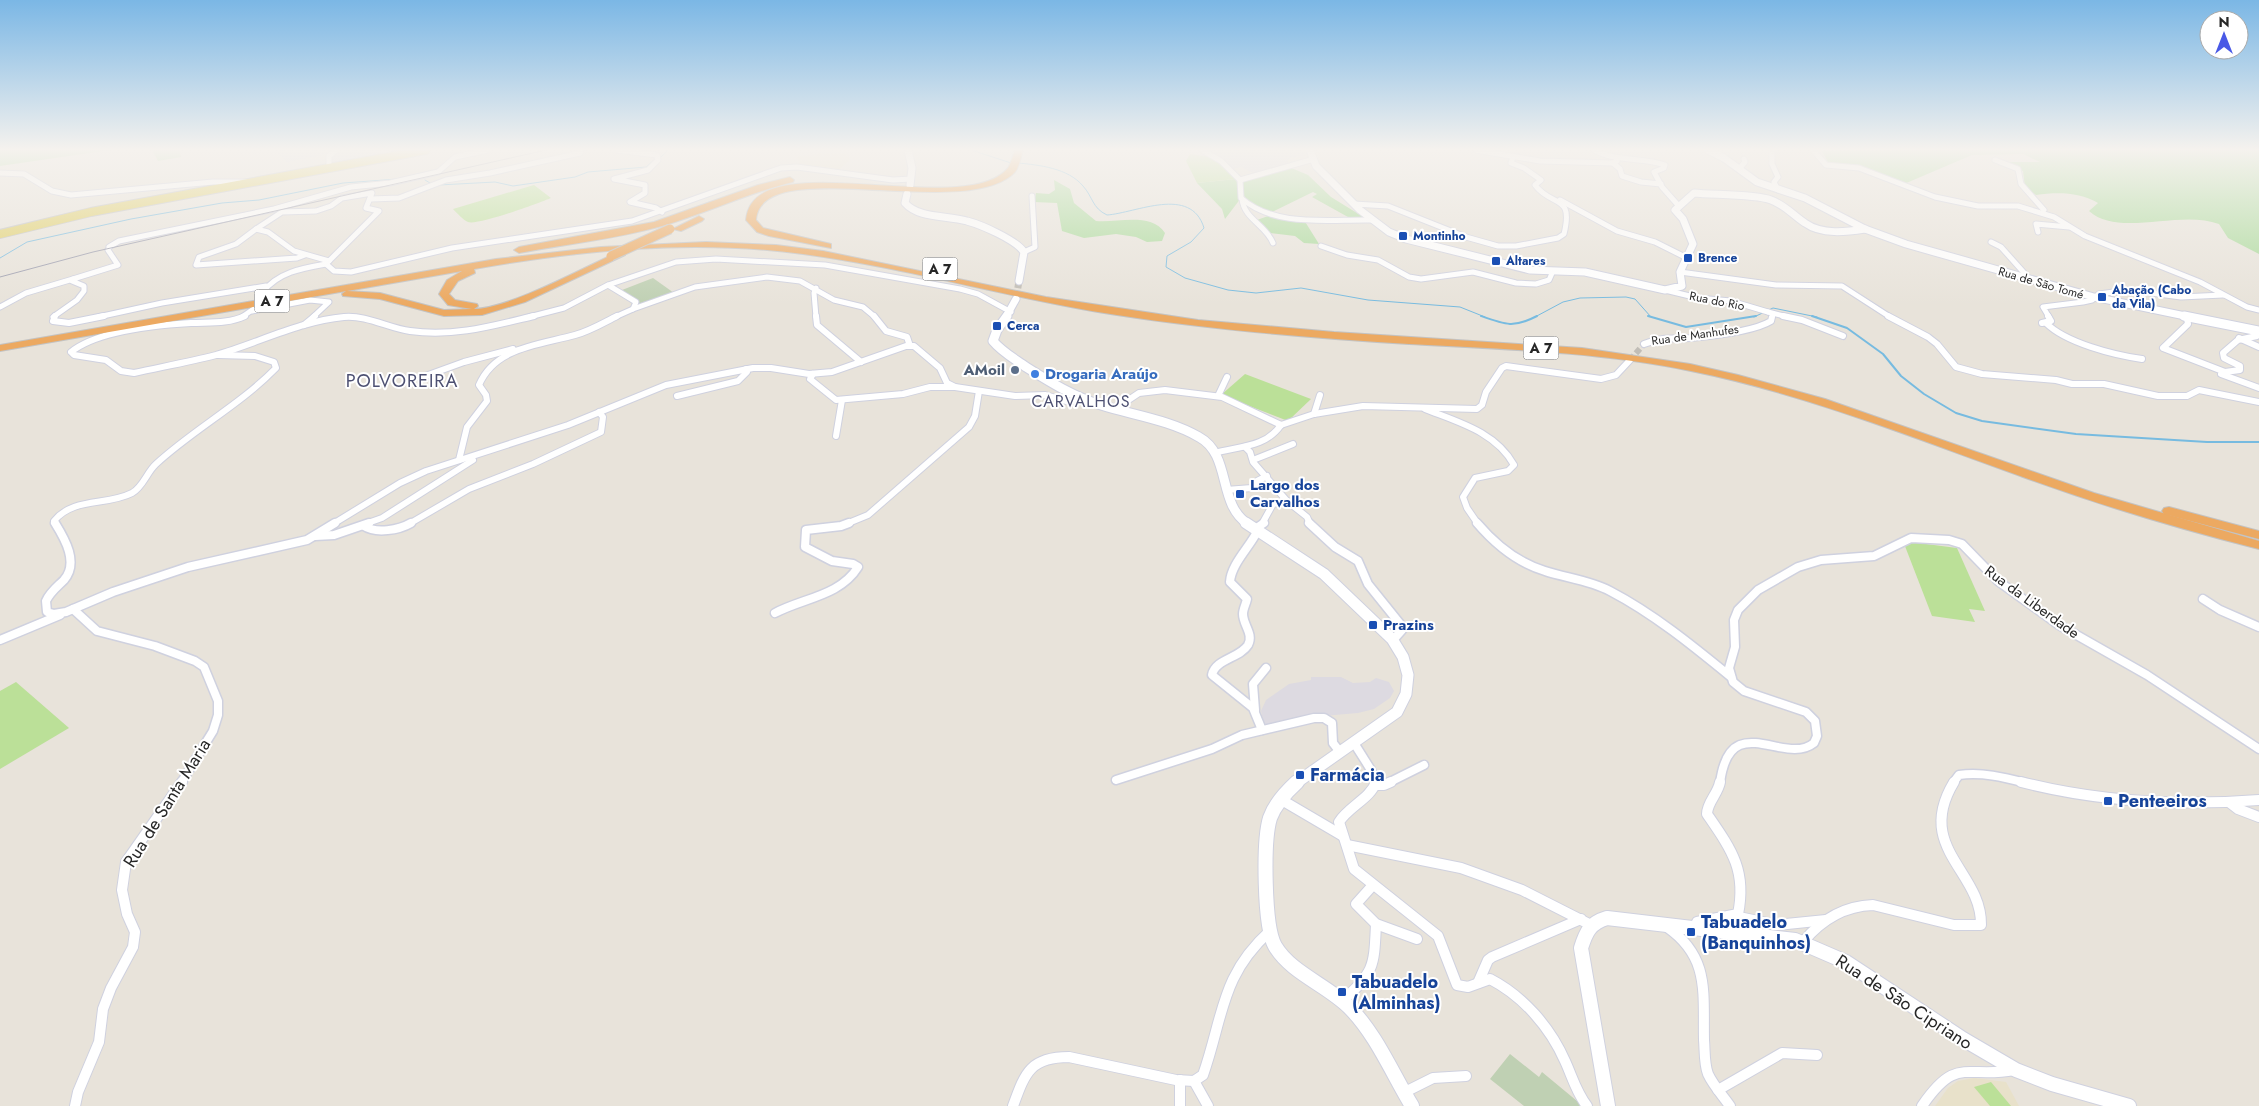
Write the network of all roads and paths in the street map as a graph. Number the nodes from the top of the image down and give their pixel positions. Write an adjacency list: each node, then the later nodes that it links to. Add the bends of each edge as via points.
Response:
1 (149, 202): 34 (main road)
2 (300, 202): 49 (street, via 120,241 109,249 118,265)
3 (335, 202): 30 (street, via 321,209 282,212)
4 (370, 202): 44 (street, via 366,209 379,211)
5 (631, 202): 26 (street)
6 (692, 202): 26 (street)
7 (722, 202): 45 (highway, via 656,224)
8 (735, 202): 31 (highway)
9 (738, 202): 31 (highway)
10 (761, 202): 37 (highway, via 752,210 751,220 760,230)
11 (905, 202): 39 (main road, via 912,210 968,221 1014,242)
12 (1032, 202): 39 (street, via 1035,247)
13 (1242, 202): 36 (street, via 1242,208 1268,231)
14 (1246, 202): 28 (street, via 1258,210 1290,219)
15 (1352, 202): 24 (main road)
16 (1560, 202): 24 (street, via 1568,217 1564,234 1558,238 1506,246 1484,243 1388,206)
17 (1561, 202): 43 (street, via 1617,231 1655,242)
18 (1675, 202): 25 (street)
19 (1683, 202): 25 (main road)
20 (1775, 202): 32 (main road, via 1817,229 1835,232)
21 (1813, 202): 32 (main road, Rua de São Tomé)
22 (1957, 202): 27 (street, via 1978,206 2018,206)
23 (2034, 202): 27 (street)
24 (1354, 204): 28 (main road)
25 (1678, 205): 43 (main road, via 1675,210 1693,244)
26 (662, 212): 44 (street, via 626,222 445,250 359,271 340,272 329,268)
27 (2054, 217): 29 (street)
28 (1372, 220): 46 (main road, via 1389,232 1418,243 1519,268)
29 (2071, 227): 33 (street, via 2036,224); 56 (street)
30 (256, 229): 41 (street, via 268,232); 41 (street, via 236,244 199,257 196,265)
31 (674, 229): 42 (highway, bridge)
32 (1865, 229): 48 (main road, Rua de São Tomé)
33 (2038, 232)
34 (0, 234)
35 (1991, 242): 48 (street, via 2001,247 2026,275)
36 (1273, 243)
37 (831, 246): 45 (highway, A 7, via 719,238 665,238 552,247); 110 (highway, A 7, via 1066,296 1145,308 1305,326 1574,342 1689,359 1809,388 2110,494)
38 (1321, 246): 46 (street, via 1347,255 1378,260 1398,272 1421,278 1473,272 1527,284 1549,280)
39 (1024, 252): 50 (main road)
40 (550, 254): 42 (highway, via 465,273 449,283 445,297 463,306 495,304); 59 (highway, A 7); 112 (highway, A 7, via 662,245 773,248 830,255 1004,292 1142,316 1304,334 1575,350 1640,358 1747,380 1805,396 2108,503)
41 (305, 255): 44 (street)
42 (615, 256): 59 (highway, via 512,304 470,313 437,312 370,295 334,294)
43 (1685, 257): 47 (main road)
44 (327, 263): 52 (street, via 280,277)
45 (407, 271): 70 (highway, A 7)
46 (1552, 271): 54 (main road, via 1595,274)
47 (1680, 272): 54 (main road, via 1682,286); 93 (street, via 1776,286 1842,286 1928,337 1956,367 1982,374 2072,384 2104,384 2158,396 2186,396 2199,390)
48 (2023, 278): 57 (main road, Rua de São Tomé)
49 (73, 279): 52 (street, via 84,286 84,291 78,300 53,317 56,322 74,322); 60 (street, via 26,293)
50 (1019, 281)
51 (608, 285): 61 (street, via 636,302); 63 (street, via 688,260 785,261 849,269 965,291 978,294); 66 (street, via 564,308 469,332 409,331 356,317 335,318)
52 (266, 286): 55 (street)
53 (816, 288): 61 (street, via 800,280 759,277 695,287); 72 (street, via 834,300 863,307 886,331 907,337); 79 (street, via 814,314 817,325)
54 (1665, 290): 64 (street, Rua do Rio, via 1731,301)
55 (263, 292)
56 (2223, 295): 57 (street, via 2182,297 2128,290); 62 (street)
57 (2094, 297): 65 (main road, Rua de São Tomé); 77 (street, via 2083,302 2043,307 2051,321 2044,323 2108,352 2126,358)
58 (1016, 299): 63 (main road)
59 (280, 300): 74 (highway, A 7)
60 (0, 307)
61 (633, 309): 75 (street, via 587,331)
62 (2258, 310)
63 (1012, 312): 91 (main road, via 994,334 997,346)
64 (1772, 315): 68 (street, Rua do Rio, via 1802,320); 71 (street, Rua de Manhufes, via 1766,324 1732,332 1690,338 1659,338)
65 (2187, 318): 67 (main road, Rua de São Tomé); 81 (street, via 2188,324 2163,348)
66 (303, 326): 76 (street); 76 (street, via 328,302 305,301 268,310 254,309 228,320 157,327 105,337 80,344 71,352 101,359 118,366 121,371 134,372)
67 (2258, 330): 69 (street, via 2257,336)
68 (1843, 336)
69 (2239, 338): 73 (street); 81 (street, via 2223,353 2224,358 2240,366 2240,370)
70 (0, 340)
71 (1644, 344)
72 (910, 346): 79 (street, via 898,347); 85 (street, via 937,365 947,383)
73 (2259, 347)
74 (0, 348)
75 (519, 349): 84 (street, via 464,362); 103 (street, via 494,365 480,381 480,389 487,401 467,427 462,441)
76 (218, 355): 114 (street, via 264,358 274,362 276,368 154,466 134,492 70,508 56,516 54,521 60,528 70,556 69,570 68,576 48,596 45,608 54,614)
77 (2142, 358)
78 (1630, 360): 95 (street, via 1616,375 1601,379 1506,366 1485,392 1479,408)
79 (861, 362): 82 (street)
80 (748, 369): 82 (street, via 772,368); 89 (street, via 738,381); 96 (street, via 657,388)
81 (2225, 372): 86 (street, via 2220,371 2220,374)
82 (811, 376): 92 (street, via 832,398)
83 (1227, 377): 90 (street)
84 (420, 378)
85 (955, 388): 87 (street); 92 (street, via 930,387 903,394)
86 (2259, 388)
87 (979, 391): 91 (street, via 1015,396 1045,395 1070,402); 115 (street, via 975,398 978,414 969,427 868,515 827,530 806,530 805,547 832,561 853,564 858,568 848,581 837,587)
88 (1320, 395): 97 (street)
89 (677, 396)
90 (1218, 396): 94 (street, via 1148,391 1136,394); 98 (street)
91 (1080, 398): 94 (main road)
92 (842, 400): 99 (street)
93 (2259, 402)
94 (1115, 409): 102 (main road, via 1196,435 1209,444)
95 (1425, 409): 97 (street, via 1370,405); 120 (street, via 1498,443 1512,459 1514,465 1508,471 1474,478 1463,497 1479,524 1494,540 1539,569 1609,591 1676,635)
96 (599, 412): 103 (street); 108 (street, via 603,417 601,432 469,489 404,527 384,530)
97 (1314, 414): 98 (street)
98 (1281, 425): 101 (street, via 1274,437)
99 (836, 436)
100 (1293, 444): 104 (street)
101 (1245, 446): 102 (street); 104 (street)
102 (1214, 453): 106 (main road)
103 (464, 460): 108 (street, via 396,511); 111 (street, via 426,471 400,484)
104 (1252, 460): 105 (street)
105 (1267, 476): 106 (street, via 1252,488); 107 (street)
106 (1226, 490): 109 (main road, via 1237,516)
107 (1287, 501): 109 (street, via 1273,504 1265,522); 118 (street, via 1296,506 1335,547 1358,561 1368,584 1401,625 1400,636)
108 (364, 526): 111 (street, via 334,535)
109 (1256, 530): 118 (main road, via 1324,574); 121 (street, via 1251,544 1230,575 1230,582 1247,598 1243,615 1250,629 1248,643 1238,654 1222,660 1212,672 1212,676)
110 (2259, 535)
111 (315, 536): 114 (street, via 287,546 188,567)
112 (2259, 545)
113 (2203, 599): 116 (street, via 2220,610)
114 (70, 610): 117 (street); 153 (street, Rua de Santa Maria, via 97,631 195,660 204,667 218,701 213,731 166,807 126,862 122,890 135,932 133,947 111,988 99,1042)
115 (775, 613)
116 (2259, 626)
117 (0, 640)
118 (1393, 640): 123 (main road, via 1406,662 1409,678 1404,702 1390,718)
119 (1266, 668): 121 (street, via 1252,681)
120 (1732, 678): 124 (street, Rua da Liberdade, via 1729,664 1734,650 1734,621 1738,611 1771,580 1819,560 1885,553 1904,539 1949,540 1966,548 1998,581 2059,625 2147,675); 135 (street, via 1752,695 1802,709 1814,721 1817,736 1807,748 1800,749 1762,743 1742,746 1733,749 1721,766 1717,794 1706,808 1739,866 1741,898 1738,914)
121 (1255, 710): 122 (street)
122 (1262, 730): 125 (street, via 1324,718 1332,723 1332,742); 127 (street)
123 (1354, 743): 125 (main road); 128 (street, via 1375,777)
124 (2259, 750)
125 (1340, 752): 129 (main road, via 1299,780)
126 (1424, 766): 128 (street, via 1384,785)
127 (1116, 780)
128 (1375, 784): 133 (street, via 1344,814 1339,825)
129 (1283, 796): 133 (street); 141 (main road, via 1270,819 1266,836)
130 (2259, 800): 131 (street)
131 (2228, 802): 132 (street); 136 (street, via 2088,796 1983,774 1958,775 1942,814 1942,831 1945,845 1981,911 1981,925 1954,925 1873,904 1862,904)
132 (2259, 818)
133 (1346, 841): 134 (street, via 1354,869); 137 (street, via 1461,868 1522,890)
134 (1373, 885): 139 (street, via 1356,904); 144 (street, via 1444,943 1457,985 1468,987)
135 (1734, 916): 136 (street, via 1777,924); 140 (street, via 1704,919)
136 (1826, 920): 143 (street)
137 (1586, 922): 138 (main road, Rua de São Cipriano, via 1607,918); 144 (street, via 1492,957); 159 (main road, via 1581,948)
138 (1662, 923): 140 (main road, Rua de São Cipriano); 151 (street, via 1684,939 1696,956 1703,988 1705,1060 1708,1074)
139 (1376, 924): 142 (street); 145 (street, via 1376,961 1362,984)
140 (1695, 927): 143 (main road, Rua de São Cipriano)
141 (1271, 930): 145 (main road, via 1275,946 1285,957); 150 (street, via 1234,971 1203,1076)
142 (1417, 939)
143 (1803, 942): 147 (main road, Rua de São Cipriano, via 1860,971)
144 (1478, 983): 158 (street, via 1490,979 1495,981 1537,1018 1562,1054)
145 (1342, 1001): 152 (main road, via 1366,1029)
146 (1817, 1056): 151 (street, via 1782,1053)
147 (2016, 1070): 161 (street, via 2003,1073 1957,1072 1943,1078); 162 (main road, Rua de São Cipriano)
148 (1466, 1076): 152 (street, via 1447,1074 1425,1080)
149 (1180, 1080): 150 (street); 154 (street, via 1052,1056 1032,1064 1026,1071); 155 (street)
150 (1194, 1081): 156 (street)
151 (1718, 1090): 160 (street)
152 (1403, 1093): 157 (main road)
153 (75, 1106)
154 (1012, 1106)
155 (1180, 1106)
156 (1208, 1106)
157 (1412, 1106)
158 (1587, 1106)
159 (1608, 1106)
160 (1730, 1106)
161 (1922, 1106)
162 (2129, 1106)

